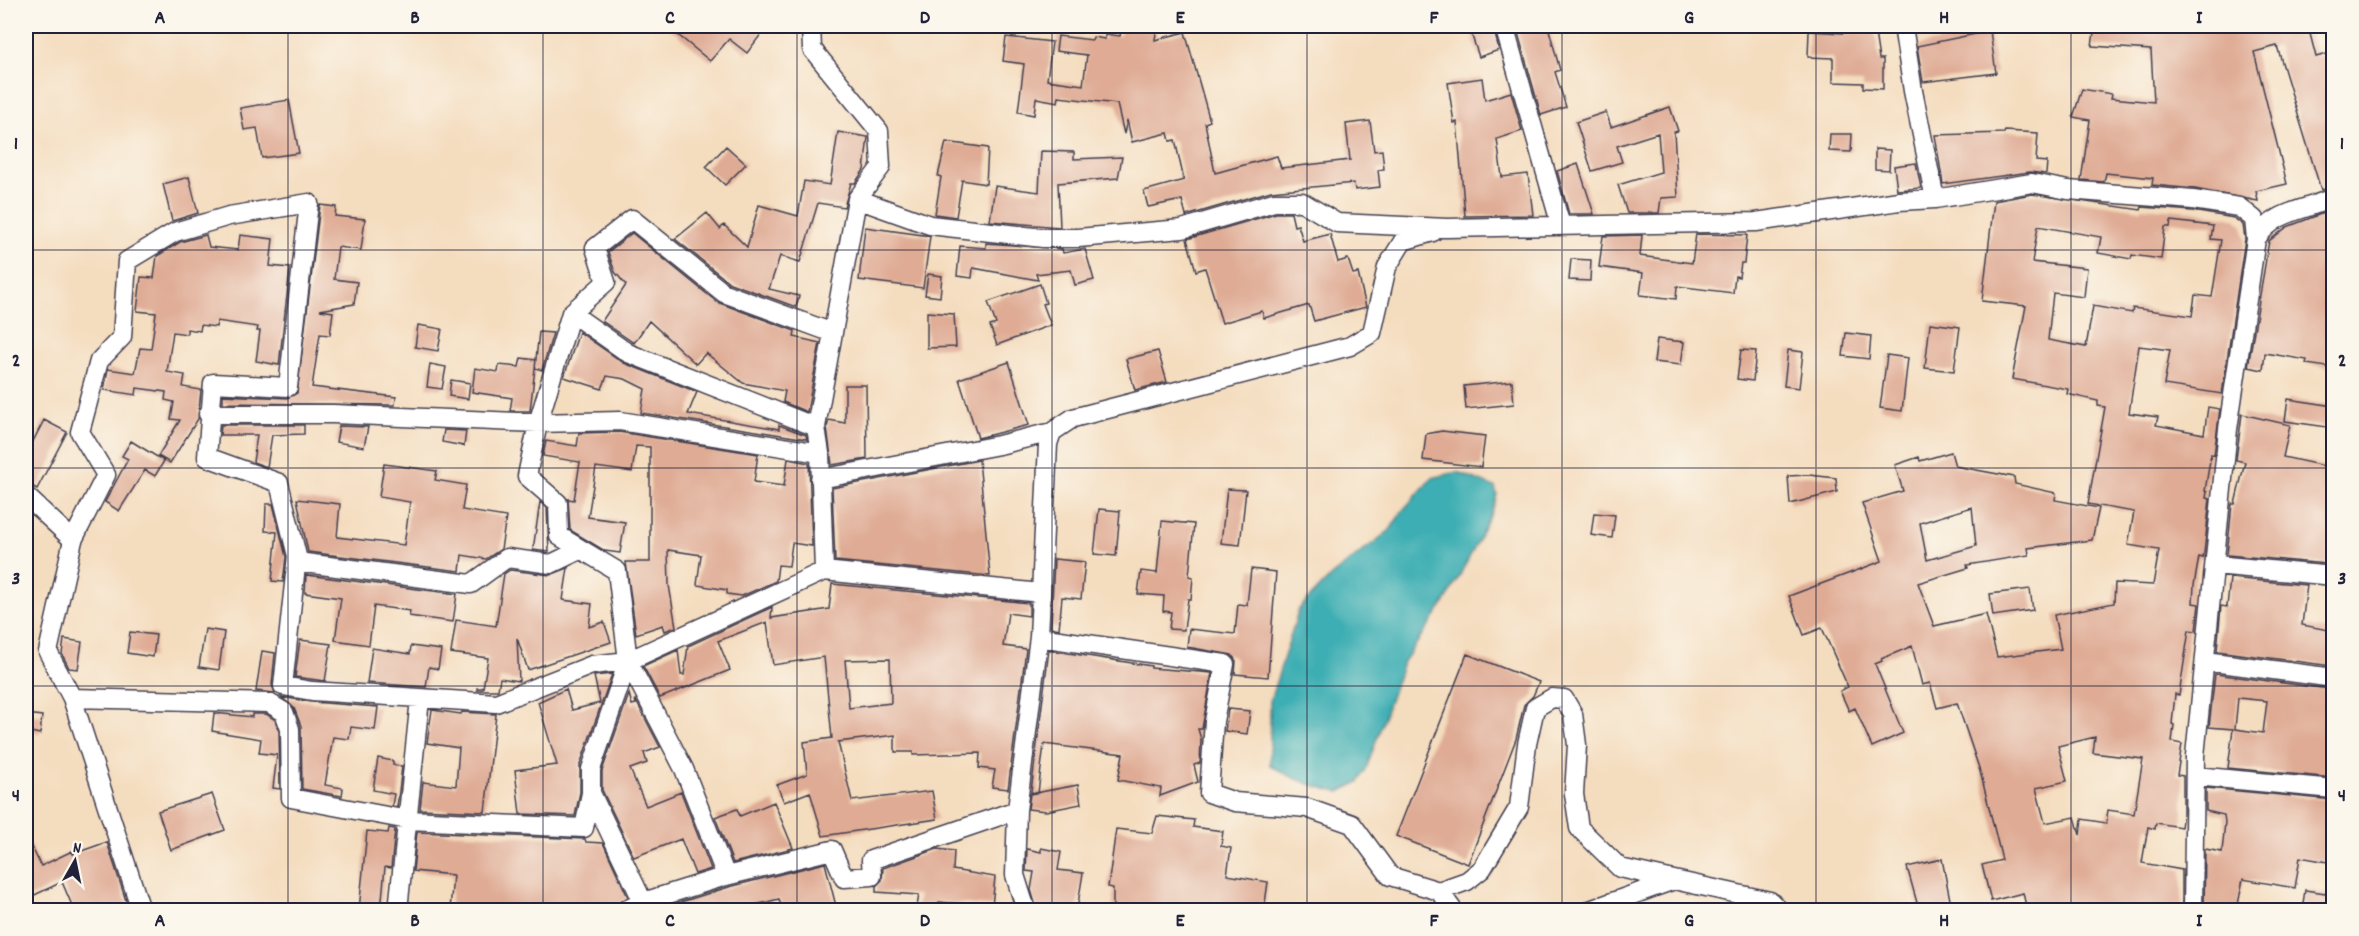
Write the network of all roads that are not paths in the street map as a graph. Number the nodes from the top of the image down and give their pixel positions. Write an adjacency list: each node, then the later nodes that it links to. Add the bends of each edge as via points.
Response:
1 (811, 26): 5 (street, via 812,50 879,131 881,167)
2 (1504, 26): 7 (street)
3 (1904, 26): 6 (street)
4 (2334, 197): 9 (street, via 2288,212 2266,225)
5 (857, 199): 8 (street, via 930,225 1043,238 1182,229 1274,202 1302,202 1337,223); 11 (street)
6 (1935, 199): 7 (street, via 1756,222); 9 (street, via 2032,183 2067,190 2193,200 2239,207 2254,219)
7 (1561, 226): 8 (street)
8 (1447, 228): 15 (street, via 1403,241 1387,267 1372,333 1350,346 1073,418)
9 (2256, 239): 22 (street, via 2228,429)
10 (571, 313): 11 (street, via 606,282 595,248 632,219 724,293); 13 (street); 14 (street, via 628,353)
11 (833, 333): 14 (street)
12 (208, 414): 13 (street, via 333,414); 19 (street, via 213,383 288,387 309,203 229,216 175,232 127,261 122,337 99,361 80,432 106,475); 21 (street, via 207,457 279,483)
13 (538, 423): 16 (street, via 621,421); 20 (street, via 527,476 558,503 559,536)
14 (816, 427): 16 (street)
15 (1052, 432): 17 (street); 25 (street, via 1048,444)
16 (820, 453): 17 (street)
17 (820, 479): 23 (street)
18 (26, 496): 19 (street)
19 (73, 540): 31 (street, via 48,652)
20 (580, 550): 21 (street, via 551,564 507,558 471,584); 27 (street, via 617,571)
21 (297, 562): 30 (street)
22 (2215, 565): 24 (street); 28 (street)
23 (824, 571): 25 (street); 27 (street)
24 (2334, 576)
25 (1041, 593): 26 (street)
26 (1039, 638): 37 (street); 41 (street, via 1225,664 1214,720 1209,793 1235,802 1307,808 1352,824 1390,876)
27 (628, 661): 32 (street, via 592,664 495,703); 36 (street, via 591,769); 39 (street, via 684,769)
28 (2205, 661): 29 (street); 34 (street)
29 (2334, 678)
30 (282, 686): 32 (street); 33 (street)
31 (72, 698): 33 (street); 43 (street)
32 (420, 699): 38 (street)
33 (269, 703): 38 (street, via 284,712 290,729 291,798)
34 (2195, 776): 35 (street); 50 (street)
35 (2334, 789)
36 (591, 793): 38 (street, via 584,828); 42 (street)
37 (1017, 810): 39 (street, via 871,860 872,876 844,878 832,850); 46 (street, via 1015,875)
38 (408, 819): 44 (street)
39 (726, 876): 42 (street)
40 (1674, 880): 41 (street, via 1620,868 1580,828 1574,795 1577,744 1573,714 1564,699 1552,698 1535,708 1519,807 1499,844 1482,869 1467,882); 48 (street); 49 (street, via 1770,901)
41 (1439, 891): 47 (street)
42 (643, 902): 45 (street)
43 (141, 910)
44 (398, 910)
45 (626, 910)
46 (1026, 910)
47 (1453, 910)
48 (1590, 910)
49 (1779, 910)
50 (2193, 910)

